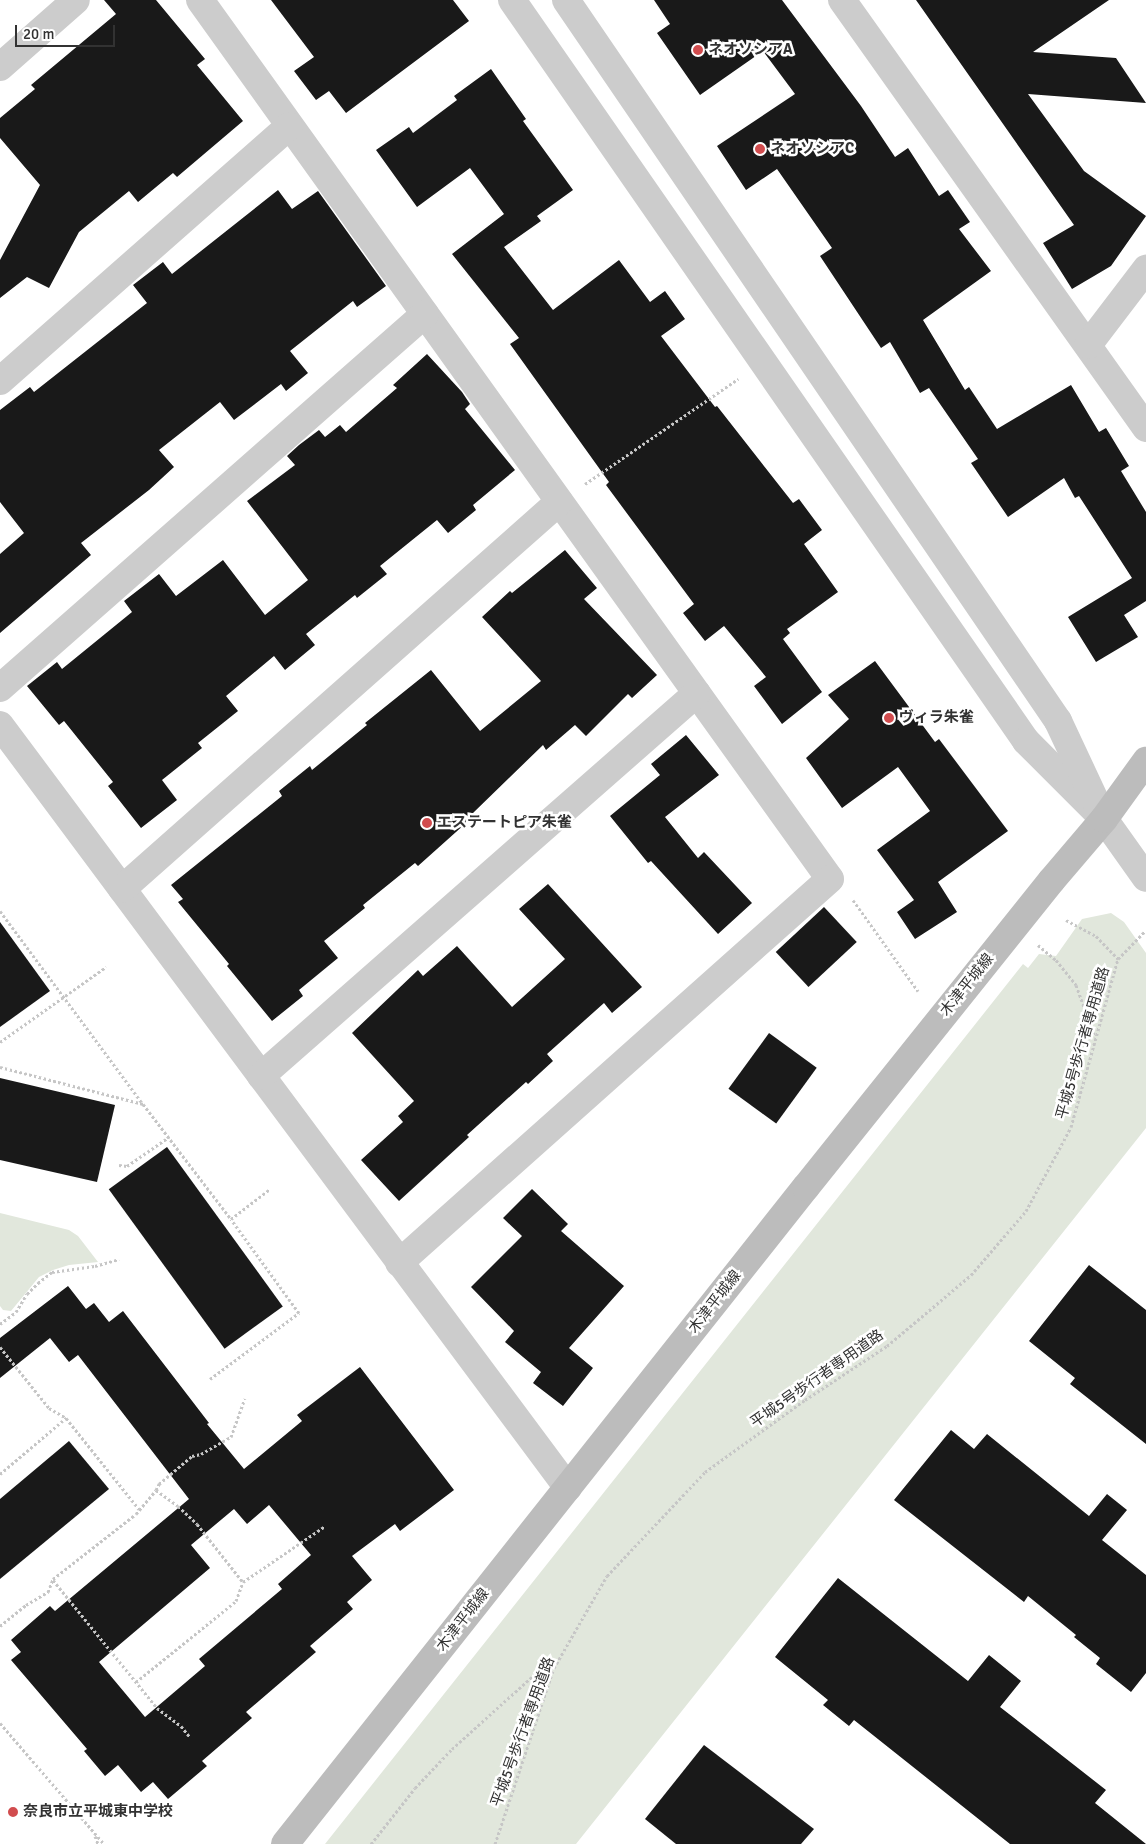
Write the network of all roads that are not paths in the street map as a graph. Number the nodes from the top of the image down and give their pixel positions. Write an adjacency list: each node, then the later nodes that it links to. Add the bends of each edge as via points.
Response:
1 (76, 0): 6 (street)
2 (200, 0): 7 (street)
3 (512, 0): 18 (street, via 1026,742)
4 (566, 0): 18 (street, via 1058,720)
5 (842, 0): 10 (street)
6 (0, 67)
7 (289, 126): 9 (street); 11 (street)
8 (1146, 269): 10 (street)
9 (426, 314): 13 (street); 14 (street)
10 (1088, 344): 12 (street)
11 (0, 381)
12 (1146, 428)
13 (559, 502): 15 (street); 20 (street)
14 (0, 688)
15 (697, 693): 21 (street); 22 (street, via 830,879)
16 (0, 725): 20 (street)
17 (1146, 762): 18 (main road, 木津平城線)
18 (1104, 819): 19 (street); 23 (main road, 木津平城線, via 1027,911)
19 (1146, 878)
20 (122, 889): 21 (street)
21 (261, 1076): 22 (street)
22 (399, 1263): 23 (street)
23 (568, 1488): 24 (main road, 木津平城線)
24 (285, 1844)

